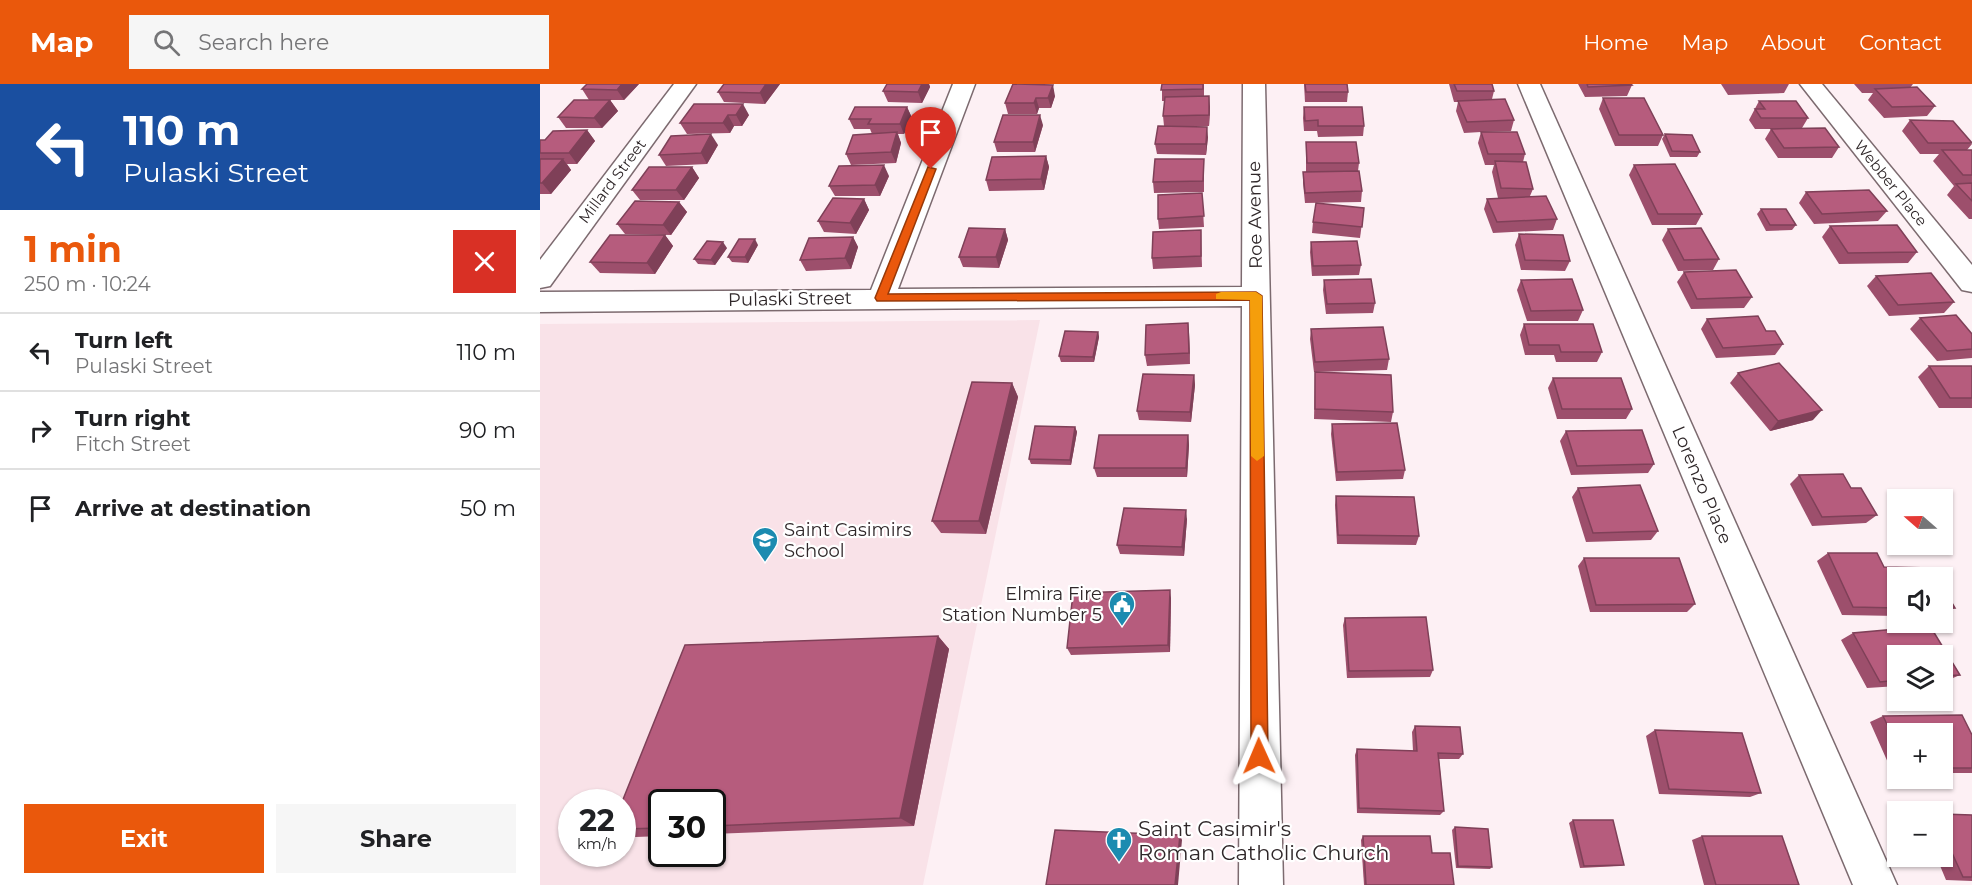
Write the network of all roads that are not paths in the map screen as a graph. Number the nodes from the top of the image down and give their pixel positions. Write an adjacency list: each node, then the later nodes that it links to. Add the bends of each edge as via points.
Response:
1 (685, 84): 6 (street, Millard Street)
2 (964, 84): 9 (street)
3 (1254, 84): 8 (street, Roe Avenue)
4 (1529, 84): 12 (street, Lorenzo Place)
5 (1811, 84): 7 (street, Webber Place)
6 (540, 279)
7 (1972, 283)
8 (1256, 296): 9 (street, Pulaski Street); 11 (street, Roe Avenue)
9 (881, 298): 10 (street, Pulaski Street)
10 (540, 302)
11 (1261, 885)
12 (1875, 885)

